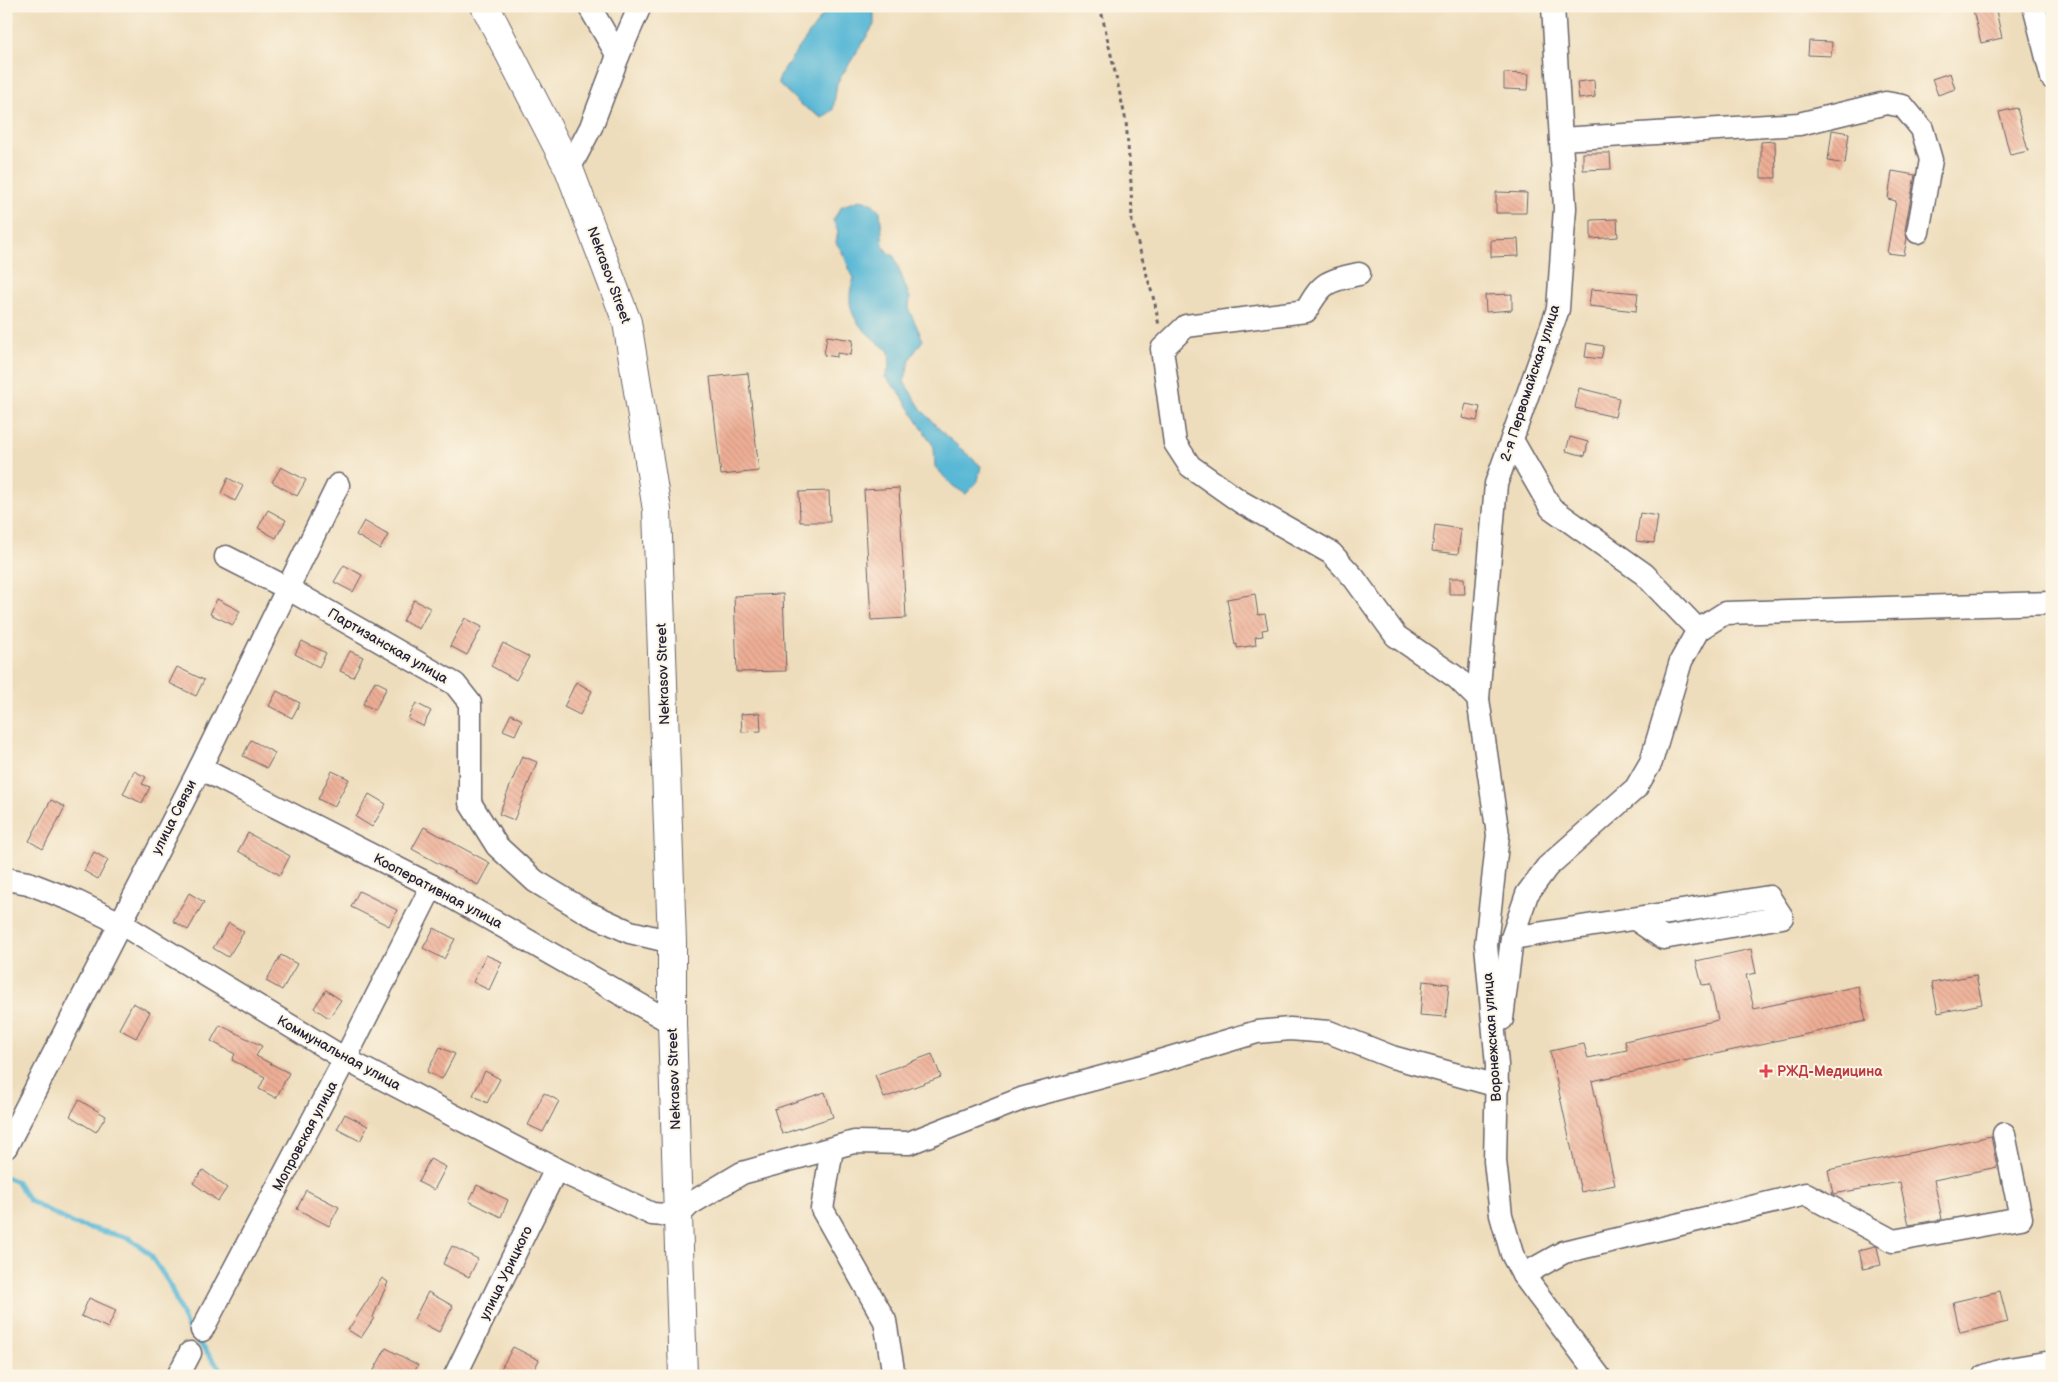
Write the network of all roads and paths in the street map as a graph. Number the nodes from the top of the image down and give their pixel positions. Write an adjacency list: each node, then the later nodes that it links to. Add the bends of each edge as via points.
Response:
1 (485, 6): 10 (main road, Nekrasov Street)
2 (589, 6): 7 (street)
3 (640, 6): 7 (street)
4 (1100, 6): 13 (path, via 1126,121 1132,222 1155,304)
5 (1553, 6): 9 (street, 2-я Первомайская улица)
6 (2034, 6): 8 (street)
7 (618, 56): 10 (street, via 591,127)
8 (2052, 78)
9 (1561, 139): 11 (street, via 1799,124 1886,103 1903,106 1922,129 1931,160); 14 (street, 2-я Первомайская улица, via 1564,208 1558,310)
10 (569, 169): 27 (main road, Nekrasov Street, via 627,322 657,510)
11 (1918, 232)
12 (1359, 274): 13 (street, via 1332,280 1315,295 1306,311 1186,326)
13 (1162, 348): 20 (street, via 1175,443 1190,466 1241,502 1331,553 1354,578 1396,636 1458,678)
14 (1512, 440): 19 (street, via 1551,508 1644,574); 20 (street, 2-я Первомайская улица, via 1496,484)
15 (338, 485): 17 (street, улица Связи)
16 (226, 557): 17 (street, Партизанская улица)
17 (287, 588): 21 (street, улица Связи); 27 (street, Партизанская улица, via 455,684 470,703 470,803 497,846 535,881 586,912 630,932)
18 (2052, 603): 19 (street, via 1725,614)
19 (1698, 630): 26 (street, via 1681,661 1651,762 1636,788 1546,867 1527,894)
20 (1478, 699): 30 (street, Воронежская улица, via 1498,835 1486,945)
21 (200, 768): 23 (street, Кооперативная улица); 25 (street, улица Связи)
22 (6, 879): 25 (street, Коммунальная улица, via 77,902)
23 (432, 886): 28 (street, Кооперативная улица); 29 (street, Мопровская улица)
24 (1635, 919): 24 (street, via 1769,897 1782,917 1662,938); 26 (street)
25 (120, 923): 29 (street, Коммунальная улица); 32 (street, улица Связи)
26 (1512, 938): 30 (street)
27 (672, 942): 28 (main road, Nekrasov Street)
28 (672, 1023): 35 (main road, Nekrasov Street)
29 (345, 1059): 34 (street, Коммунальная улица); 37 (street, Мопровская улица)
30 (1497, 1075): 33 (street, via 1392,1057 1329,1032 1290,1029 1257,1032 1024,1098 909,1143 854,1142); 36 (street, Воронежская улица, via 1495,1161 1502,1215 1512,1254)
31 (2004, 1134): 36 (street, via 2021,1218 1893,1241 1806,1194 1564,1252)
32 (6, 1148)
33 (832, 1149): 35 (street, via 742,1173 690,1204); 43 (street, via 822,1209 884,1321)
34 (556, 1169): 35 (street, Коммунальная улица, via 652,1214); 41 (street, улица Урицкого)
35 (678, 1216): 42 (main road, Nekrasov Street)
36 (1524, 1275): 44 (street, Воронежская улица)
37 (202, 1330)
38 (190, 1352): 40 (street)
39 (2052, 1365): 45 (street, via 2045,1363)
40 (178, 1376)
41 (455, 1376)
42 (683, 1376)
43 (894, 1376)
44 (1599, 1376)
45 (1985, 1376)

